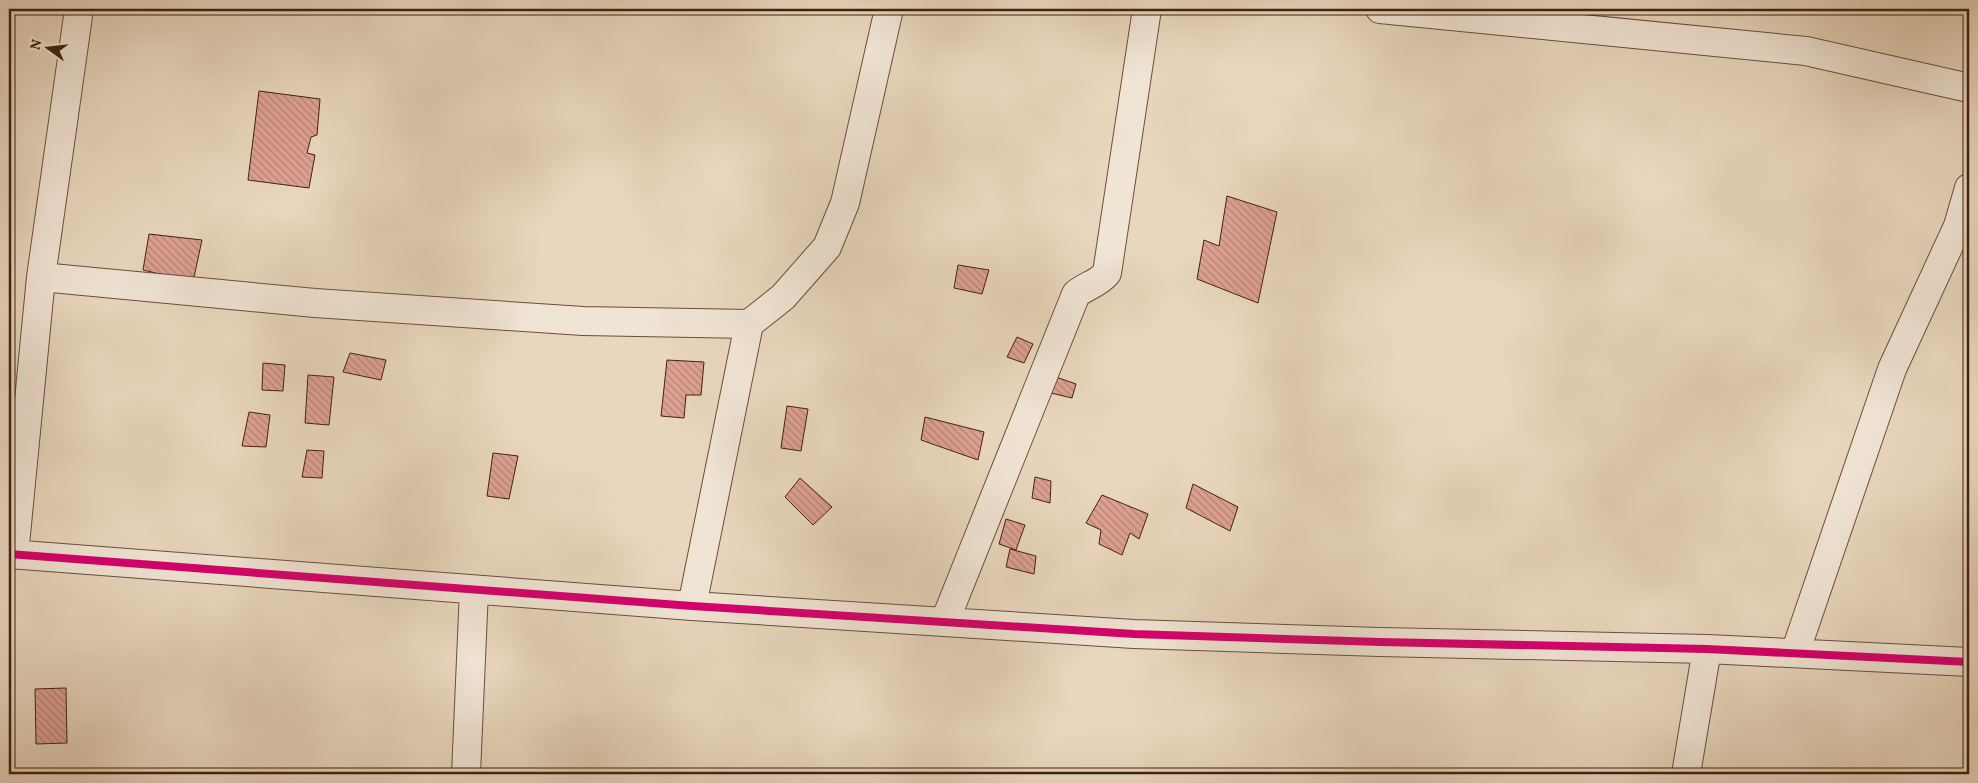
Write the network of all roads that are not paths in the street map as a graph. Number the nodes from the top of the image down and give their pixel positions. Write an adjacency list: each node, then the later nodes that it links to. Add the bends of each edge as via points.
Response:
1 (78, 9): 7 (street)
2 (889, 9): 8 (street, via 845,203 827,247 783,297)
3 (1147, 9): 12 (street, via 1107,273 1100,282 1086,286 1076,294)
4 (1380, 9): 5 (street, via 1806,51)
5 (1969, 88)
6 (1969, 188): 14 (street, via 1958,226 1892,369)
7 (42, 277): 8 (street, via 315,303 584,321); 9 (street)
8 (749, 324): 11 (street)
9 (11, 554): 10 (street)
10 (474, 590): 11 (street); 16 (street)
11 (692, 606): 12 (street)
12 (945, 621): 13 (street, via 1223,637)
13 (1707, 649): 14 (street); 17 (street)
14 (1795, 653): 15 (street)
15 (1969, 662)
16 (466, 774)
17 (1686, 774)

